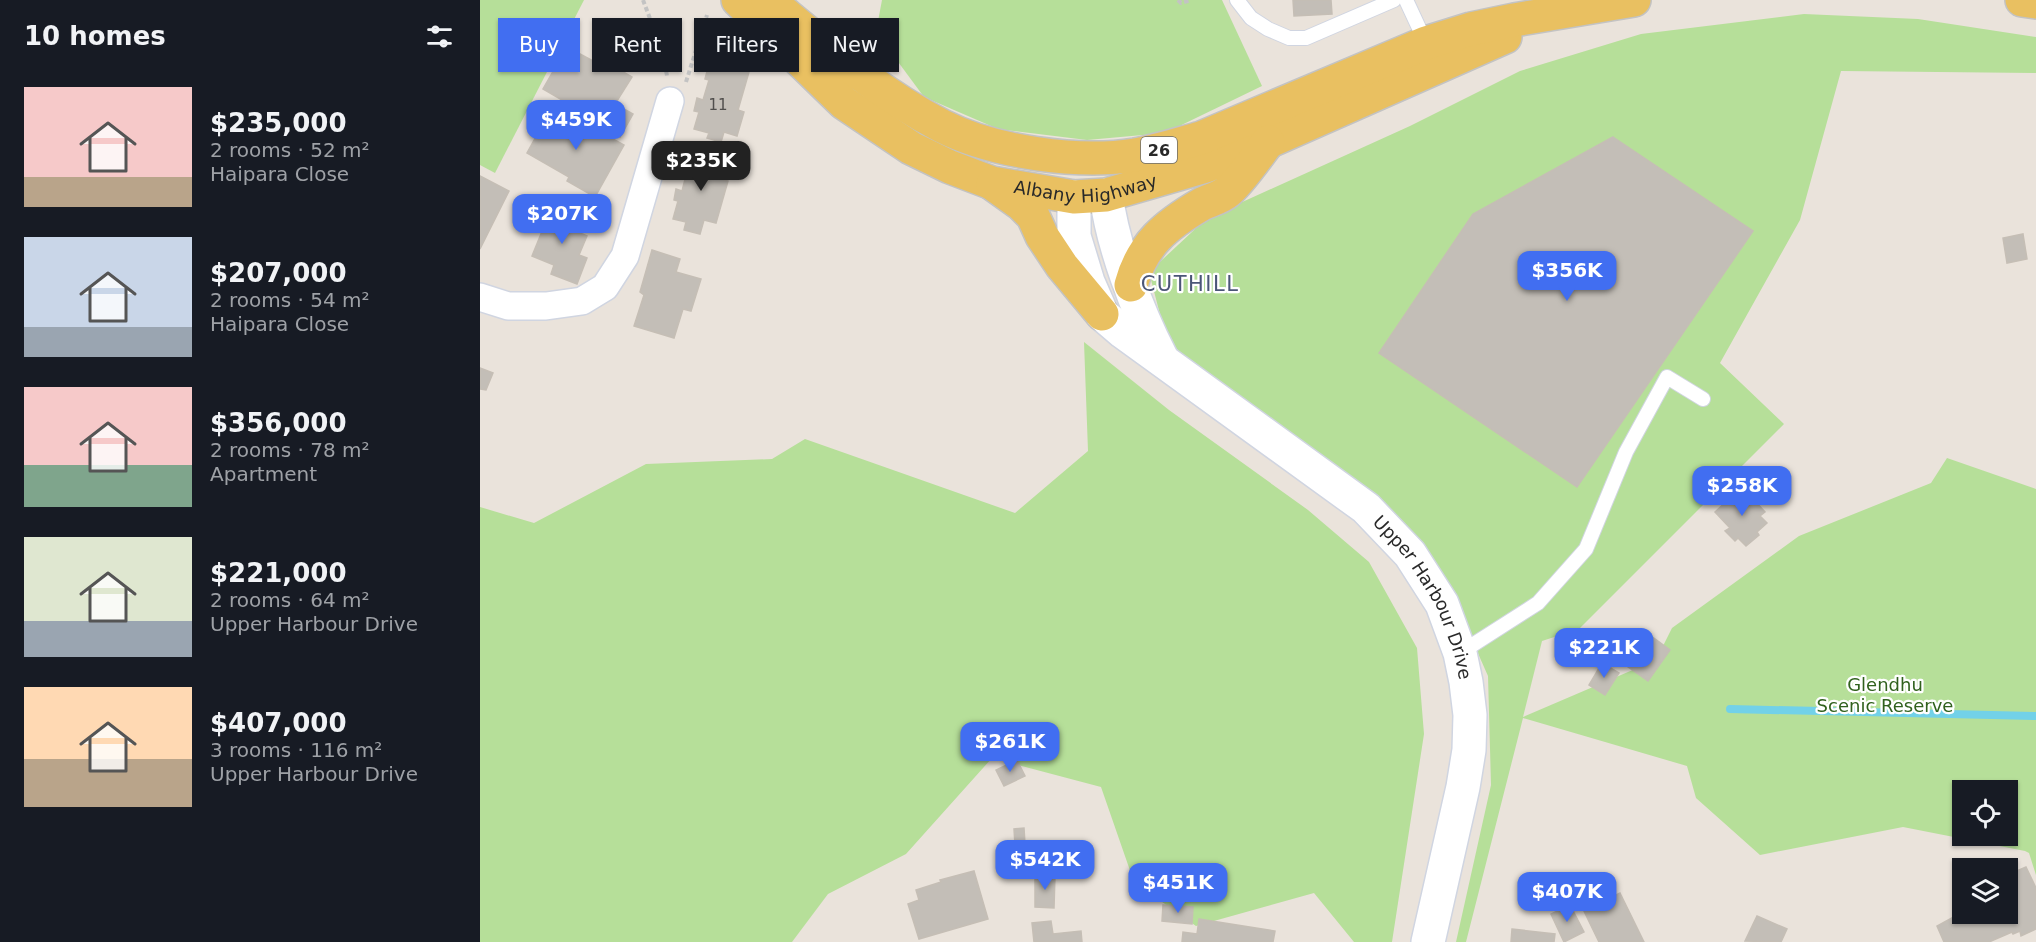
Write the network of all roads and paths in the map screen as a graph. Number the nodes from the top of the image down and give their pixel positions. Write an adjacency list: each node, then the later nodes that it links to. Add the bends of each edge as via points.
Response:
1 (643, 0): 15 (path, via 663,53)
2 (738, 0): 17 (main road, Albany Highway / 26, via 844,103 910,148)
3 (768, 0): 14 (main road, Albany Highway / 26, via 888,93 943,126 1002,147 1063,157 1133,155 1201,138)
4 (1178, 0): 5 (path)
5 (1191, 0)
6 (1238, 0): 7 (lane, via 1251,18 1268,29 1288,38 1306,38)
7 (1394, 0)
8 (1406, 0): 14 (lane)
9 (1634, 0): 12 (main road, Albany Highway / 26)
10 (2022, 0): 11 (main road)
11 (2036, 2)
12 (1571, 11): 14 (main road, Albany Highway / 26, via 1492,25); 16 (main road, Albany Highway / 26)
13 (707, 15): 15 (path, via 684,88)
14 (1426, 43)
15 (670, 101): 21 (street, via 625,256 604,286 582,301 546,306 508,306)
16 (1270, 141): 18 (main road, Albany Highway / 26, via 1206,166); 20 (main road, via 1227,193 1183,216 1153,241 1140,260)
17 (992, 183): 19 (main road, Albany Highway / 26); 22 (main road, via 1033,216 1062,266)
18 (1106, 195): 19 (main road, Albany Highway / 26); 20 (main road, Upper Harbour Drive, via 1109,218)
19 (1074, 197): 22 (main road, Upper Harbour Drive, via 1074,236)
20 (1131, 285): 23 (main road, Upper Harbour Drive)
21 (480, 297)
22 (1102, 314): 23 (main road, Upper Harbour Drive)
23 (1162, 360): 25 (main road, Upper Harbour Drive, via 1373,515 1410,554 1425,577 1442,604)
24 (1703, 399): 25 (lane, via 1667,377 1626,452 1586,549 1538,603)
25 (1460, 653): 26 (main road, Upper Harbour Drive, via 1469,698 1469,750)
26 (1428, 942)

